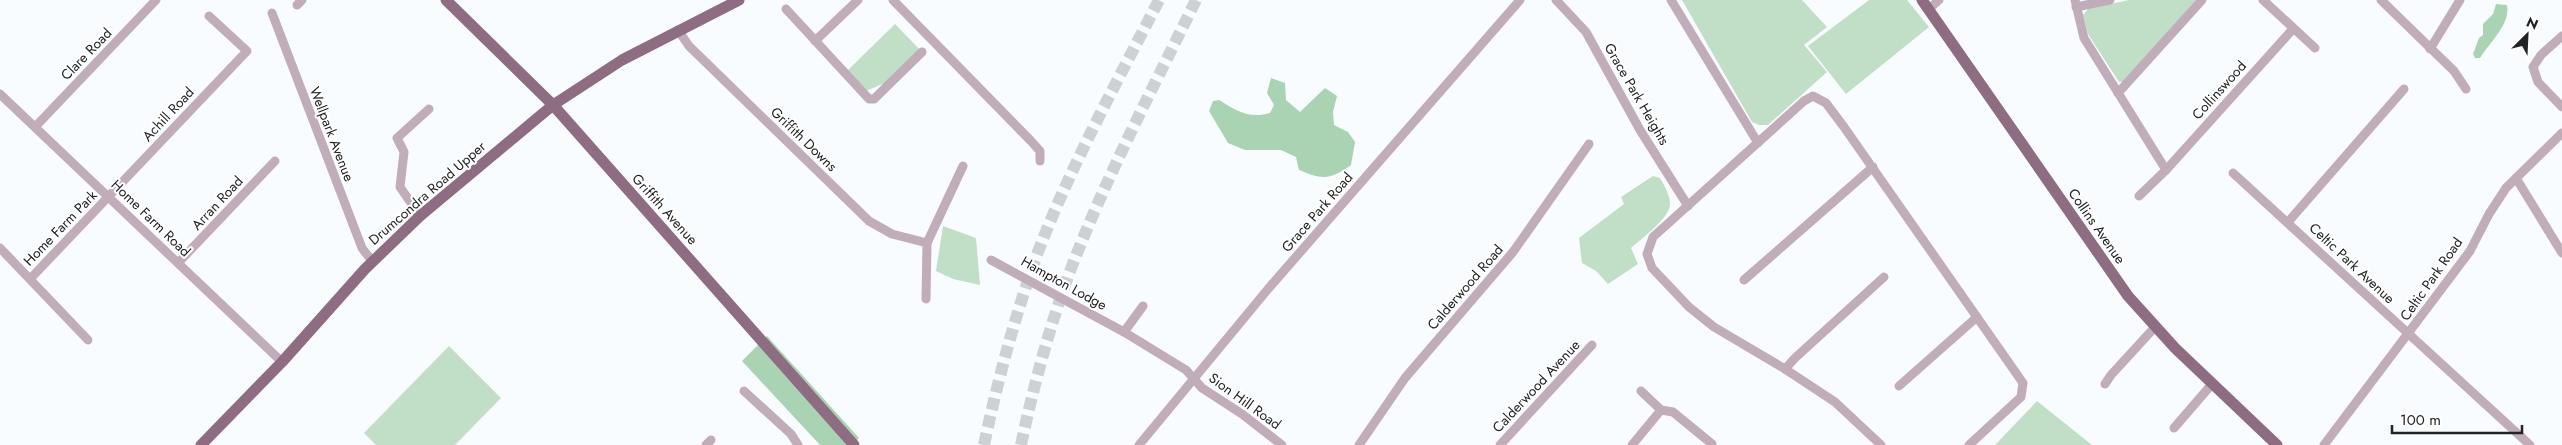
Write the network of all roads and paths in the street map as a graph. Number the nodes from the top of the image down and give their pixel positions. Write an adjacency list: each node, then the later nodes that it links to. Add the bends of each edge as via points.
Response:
1 (156, 0): 34 (street, Clare Road)
2 (446, 0): 31 (main road, Griffith Avenue)
3 (739, 0): 21 (main road, Drumcondra Road Upper)
4 (858, 0): 23 (street)
5 (893, 0): 39 (street, via 1030,140 1040,151)
6 (1520, 0): 69 (street, Grace Park Road, via 1261,296)
7 (1556, 0): 47 (street, Grace Park Heights, via 1586,32 1640,130)
8 (1671, 0): 36 (street)
9 (1939, 0): 15 (street)
10 (2110, 0): 16 (street)
11 (2202, 0): 29 (street)
12 (2263, 0): 20 (street)
13 (2381, 0): 25 (street)
14 (2460, 0): 25 (street)
15 (1925, 4): 62 (main road, Collins Avenue, via 2104,264)
16 (2076, 4): 29 (street, via 2084,38)
17 (786, 9): 23 (street)
18 (272, 13): 54 (street, Wellpark Avenue, via 362,248)
19 (210, 16): 46 (street, Achill Road, via 248,51)
20 (2292, 29): 24 (street); 42 (street, Collinswood)
21 (678, 30): 31 (main road, Drumcondra Road Upper, via 601,72); 50 (street, Griffith Downs, via 689,46 869,221 892,234)
22 (2562, 36): 32 (street, via 2533,67 2538,82)
23 (815, 41): 26 (street, via 869,99 874,99)
24 (2315, 48)
25 (2430, 49): 28 (street, via 2454,71)
26 (922, 52)
27 (2404, 89): 49 (street, Celtic Park Avenue)
28 (2466, 89)
29 (2118, 93): 42 (street)
30 (0, 94): 34 (street, Home Farm Road)
31 (554, 105): 48 (main road, Drumcondra Road Upper); 77 (main road, Griffith Avenue)
32 (2562, 107)
33 (429, 109): 48 (street, via 397,138 404,152 400,187)
34 (36, 126): 46 (street, Home Farm Road)
35 (2562, 133): 44 (street, Celtic Park Road)
36 (1758, 143): 41 (street, via 1807,97 1813,96 1826,103); 47 (street)
37 (1589, 144): 84 (street, Calderwood Road, via 1513,252 1406,378)
38 (275, 161): 55 (street, Arran Road)
39 (1040, 161)
40 (964, 166): 50 (street)
41 (1872, 167): 58 (street); 61 (street)
42 (2166, 170): 45 (street, Collinswood)
43 (2233, 173): 49 (street, Celtic Park Avenue)
44 (2516, 178): 52 (street); 64 (street, Celtic Park Road, via 2489,214 2470,251)
45 (2139, 196)
46 (109, 197): 55 (street, Home Farm Road); 57 (street, Home Farm Park)
47 (1688, 206): 68 (street, via 1653,237 1647,254 1652,268 1714,328)
48 (420, 216): 54 (main road, Drumcondra Road Upper)
49 (2288, 222): 64 (street, Celtic Park Avenue)
50 (927, 243): 59 (street)
51 (0, 248): 57 (street, Home Farm Park)
52 (2562, 253)
53 (990, 260): 63 (street, Hampton Lodge)
54 (372, 262): 67 (main road, Drumcondra Road Upper)
55 (178, 263): 67 (street, Home Farm Road)
56 (1884, 277): 68 (street)
57 (30, 279): 65 (street, Home Farm Park)
58 (1744, 280)
59 (926, 299)
60 (1143, 306): 63 (street)
61 (1977, 317): 72 (street); 88 (street, via 2023,383 2023,390 2015,403)
62 (2155, 327): 70 (street); 71 (main road, Collins Avenue)
63 (1124, 332): 69 (street, Hampton Lodge, via 1186,370)
64 (2408, 335): 90 (street, Celtic Park Road); 91 (street, Celtic Park Avenue)
65 (88, 340)
66 (1592, 345): 85 (street, Calderwood Avenue)
67 (282, 362): 79 (main road, Drumcondra Road Upper)
68 (1785, 369): 87 (street, via 1835,402)
69 (1193, 380): 82 (street, Grace Park Road); 83 (street, Sion Hill Road)
70 (2105, 384)
71 (2212, 384): 76 (street); 89 (main road, Collins Avenue)
72 (1899, 386)
73 (1641, 390): 75 (street)
74 (744, 391): 80 (street)
75 (1661, 410): 78 (street, via 1673,412); 86 (street)
76 (2174, 428)
77 (845, 440): 81 (main road, Griffith Avenue)
78 (1712, 444)
79 (201, 445)
80 (798, 445)
81 (854, 445)
82 (1139, 445)
83 (1282, 445)
84 (1359, 445)
85 (1500, 445)
86 (1632, 445)
87 (1881, 445)
88 (1969, 445)
89 (2277, 445)
90 (2324, 445)
91 (2530, 445)

